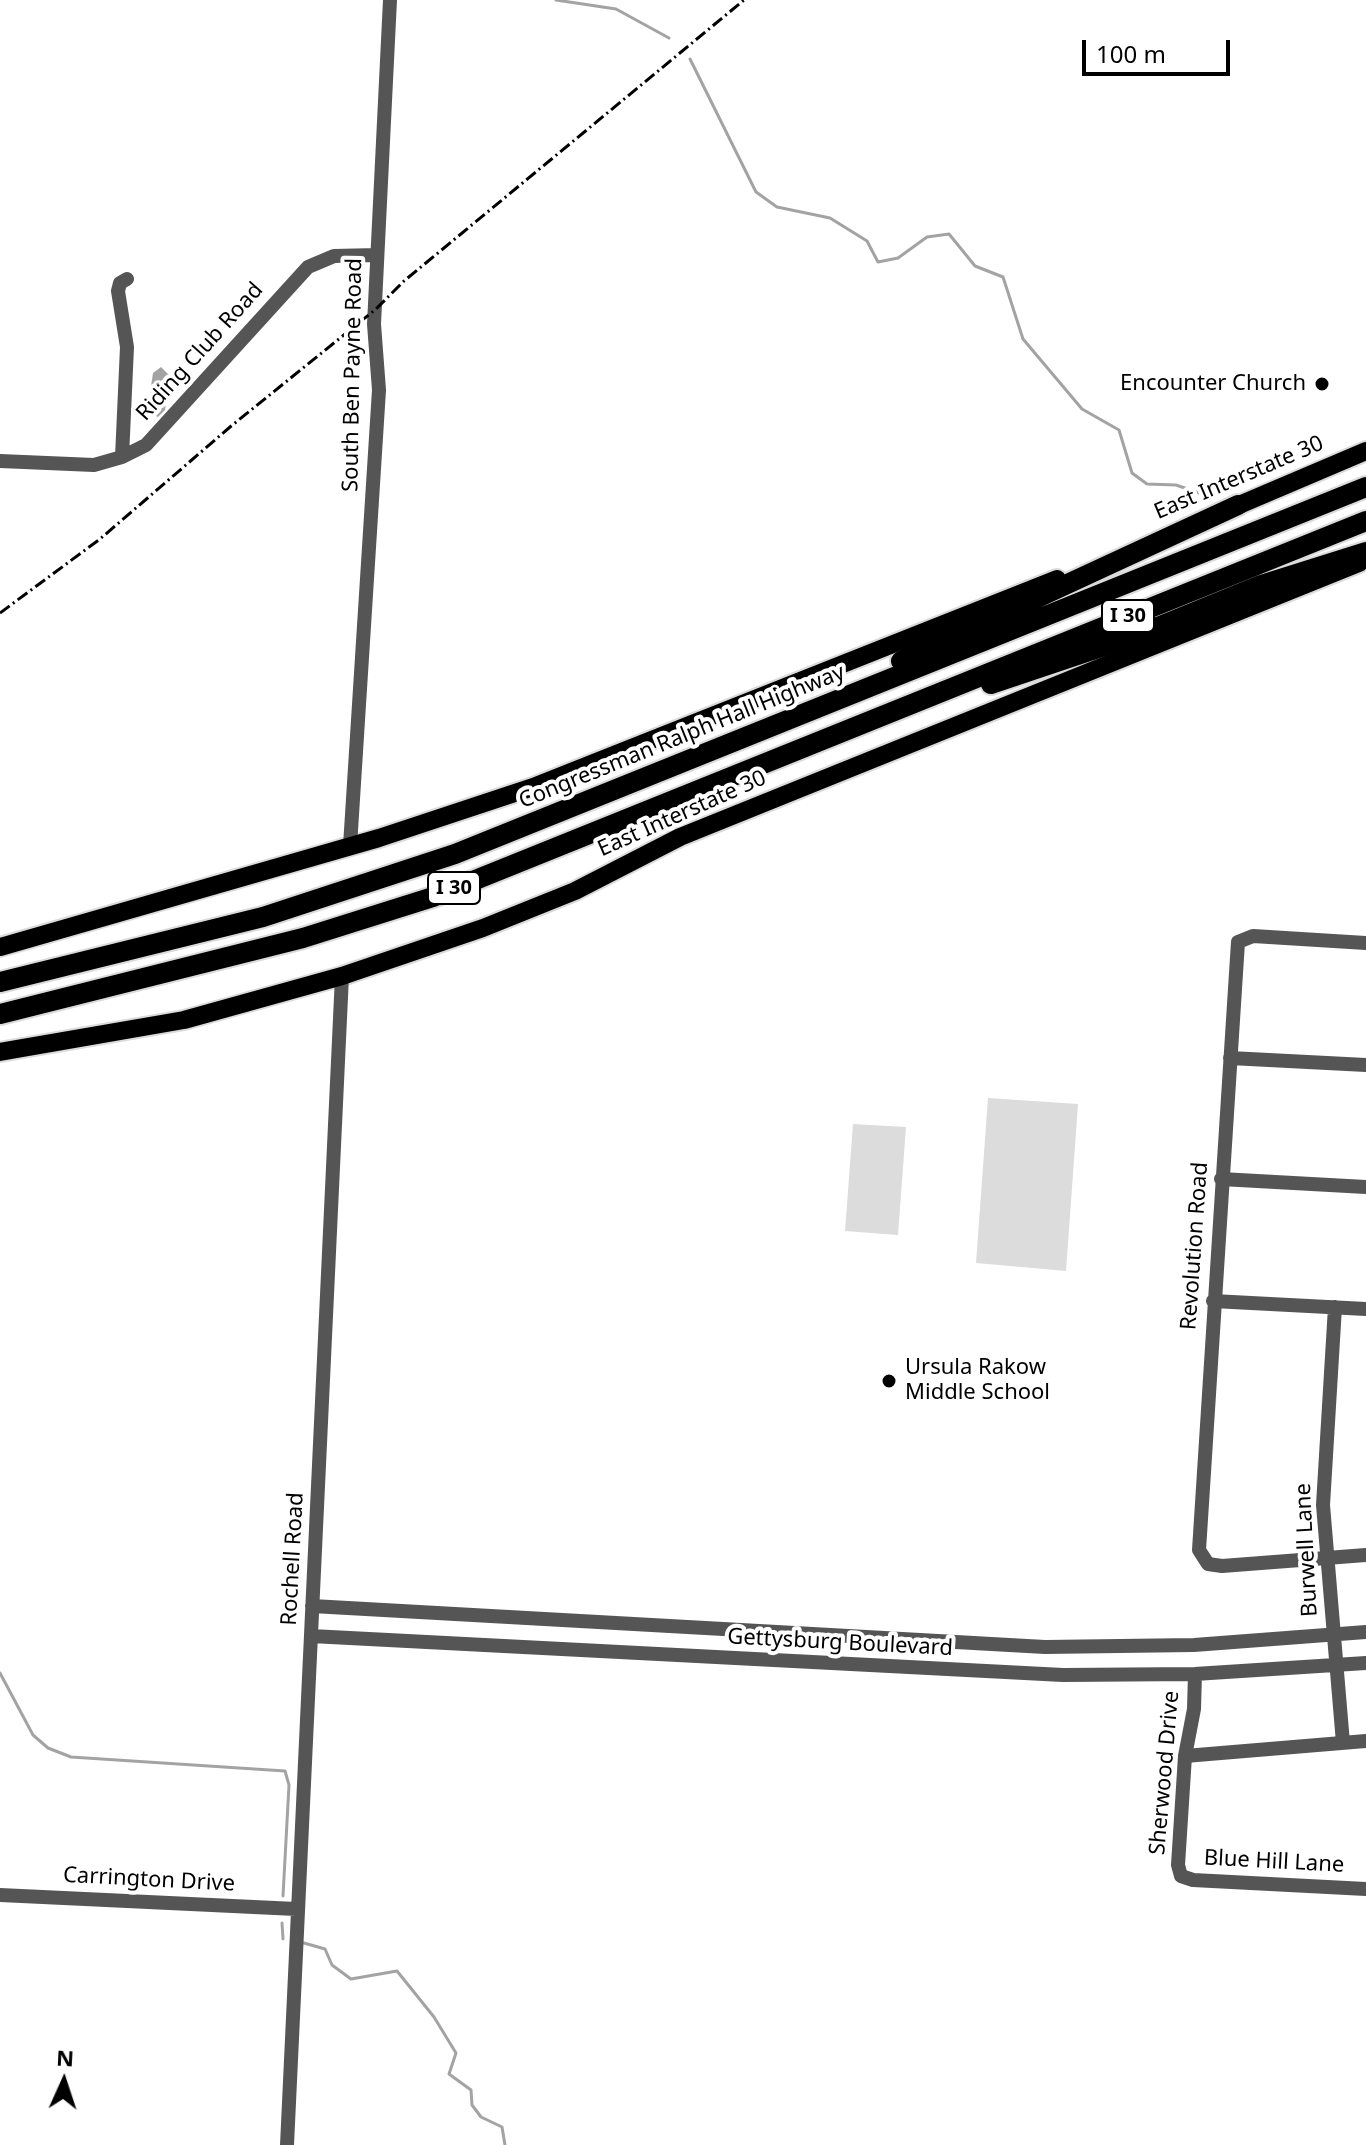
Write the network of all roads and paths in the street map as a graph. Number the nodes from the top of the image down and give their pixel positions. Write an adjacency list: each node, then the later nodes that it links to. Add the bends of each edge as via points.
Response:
1 (390, 0): 2 (street, South Ben Payne Road)
2 (377, 255): 5 (street, Riding Club Road, via 334,256 308,267 146,445); 14 (street, South Ben Payne Road, via 374,324 379,390)
3 (127, 279): 5 (street, via 118,291 127,347)
4 (1366, 451): 8 (main road, East Interstate 30)
5 (122, 457): 6 (street, Riding Club Road, via 94,465)
6 (0, 461)
7 (1366, 487): 13 (highway, Congressman Ralph Hall Highway / I 30)
8 (1238, 505): 13 (highway); 14 (main road, East Interstate 30, via 612,758)
9 (1366, 521): 12 (highway, I 30)
10 (1366, 552): 12 (highway, via 1261,585 1029,672)
11 (1366, 560): 17 (main road, East Interstate 30, via 680,837 544,904)
12 (891, 713): 19 (highway, I 30, via 433,897 303,938)
13 (563, 811): 18 (highway, Congressman Ralph Hall Highway / I 30, via 455,854 263,917)
14 (350, 846): 16 (main road, East Interstate 30)
15 (1366, 943): 21 (street, Revolution Road, via 1242,938)
16 (0, 947)
17 (342, 976): 20 (main road, East Interstate 30, via 184,1020); 30 (street, Rochell Road)
18 (0, 982)
19 (0, 1014)
20 (0, 1052)
21 (1230, 1058): 22 (street); 23 (street, Revolution Road)
22 (1366, 1065)
23 (1221, 1179): 24 (street); 25 (street, Revolution Road)
24 (1366, 1187)
25 (1213, 1301): 26 (street); 29 (street, Revolution Road, via 1201,1558 1222,1566)
26 (1335, 1307): 27 (street); 29 (street, Burwell Lane, via 1323,1505)
27 (1366, 1309)
28 (1366, 1555): 29 (street)
29 (1326, 1558): 32 (street, Burwell Lane)
30 (312, 1606): 32 (street, Gettysburg Boulevard, via 1045,1647 1194,1645); 33 (street, Rochell Road)
31 (1366, 1632): 32 (street, Gettysburg Boulevard)
32 (1333, 1635): 35 (street, Burwell Lane)
33 (311, 1636): 36 (street, Gettysburg Boulevard, via 950,1671); 43 (street, Rochell Road)
34 (1366, 1663): 35 (street, Gettysburg Boulevard)
35 (1336, 1666): 36 (street, Gettysburg Boulevard); 38 (street, Burwell Lane)
36 (1195, 1674): 39 (street, Sherwood Drive)
37 (1366, 1741): 38 (street)
38 (1343, 1743): 39 (street)
39 (1185, 1756): 40 (street, Sherwood Drive)
40 (1181, 1876): 41 (street, Blue Hill Lane)
41 (1366, 1889)
42 (0, 1895): 43 (street, Carrington Drive)
43 (296, 1909): 44 (street, Rochell Road)
44 (287, 2145)

